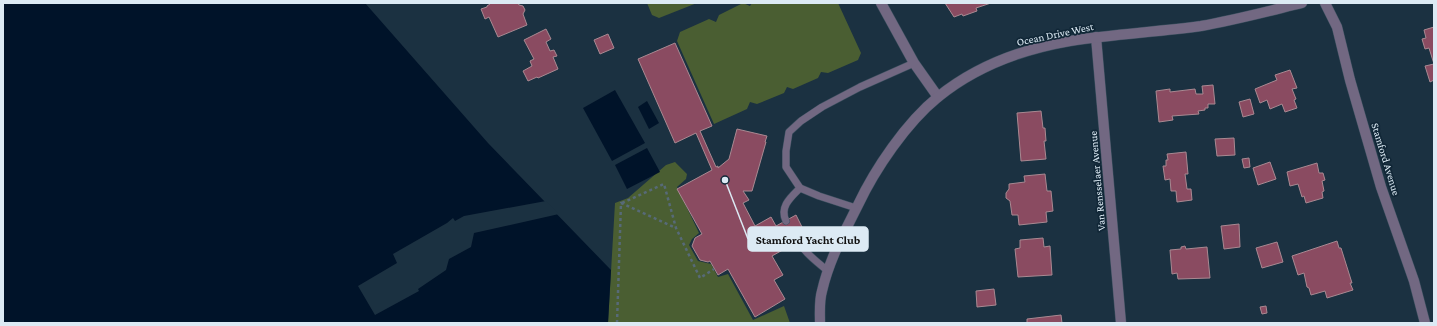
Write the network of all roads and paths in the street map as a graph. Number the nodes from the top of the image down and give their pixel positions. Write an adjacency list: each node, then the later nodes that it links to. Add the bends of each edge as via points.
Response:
1 (881, 3): 5 (street)
2 (1302, 3): 4 (street, Ocean Drive West, via 1203,25)
3 (1325, 3): 18 (street, Stamford Avenue, via 1337,27 1381,187 1414,281)
4 (1096, 37): 6 (street, Ocean Drive West, via 1044,47 1007,58); 17 (street, Van Rensselaer Avenue)
5 (914, 63): 6 (street); 7 (lane, via 822,106 789,132 786,167)
6 (938, 97): 9 (street, Ocean Drive West, via 893,147)
7 (800, 188): 9 (lane); 10 (lane, via 784,207)
8 (621, 203): 11 (path); 11 (path, via 664,184); 15 (path)
9 (856, 208): 14 (street, Ocean Drive West)
10 (786, 221)
11 (676, 228): 13 (path, via 700,278)
12 (792, 233): 14 (lane, via 799,245)
13 (714, 269)
14 (828, 271): 16 (street, Ocean Drive West, via 821,293)
15 (617, 323)
16 (820, 323)
17 (1121, 323)
18 (1425, 323)

